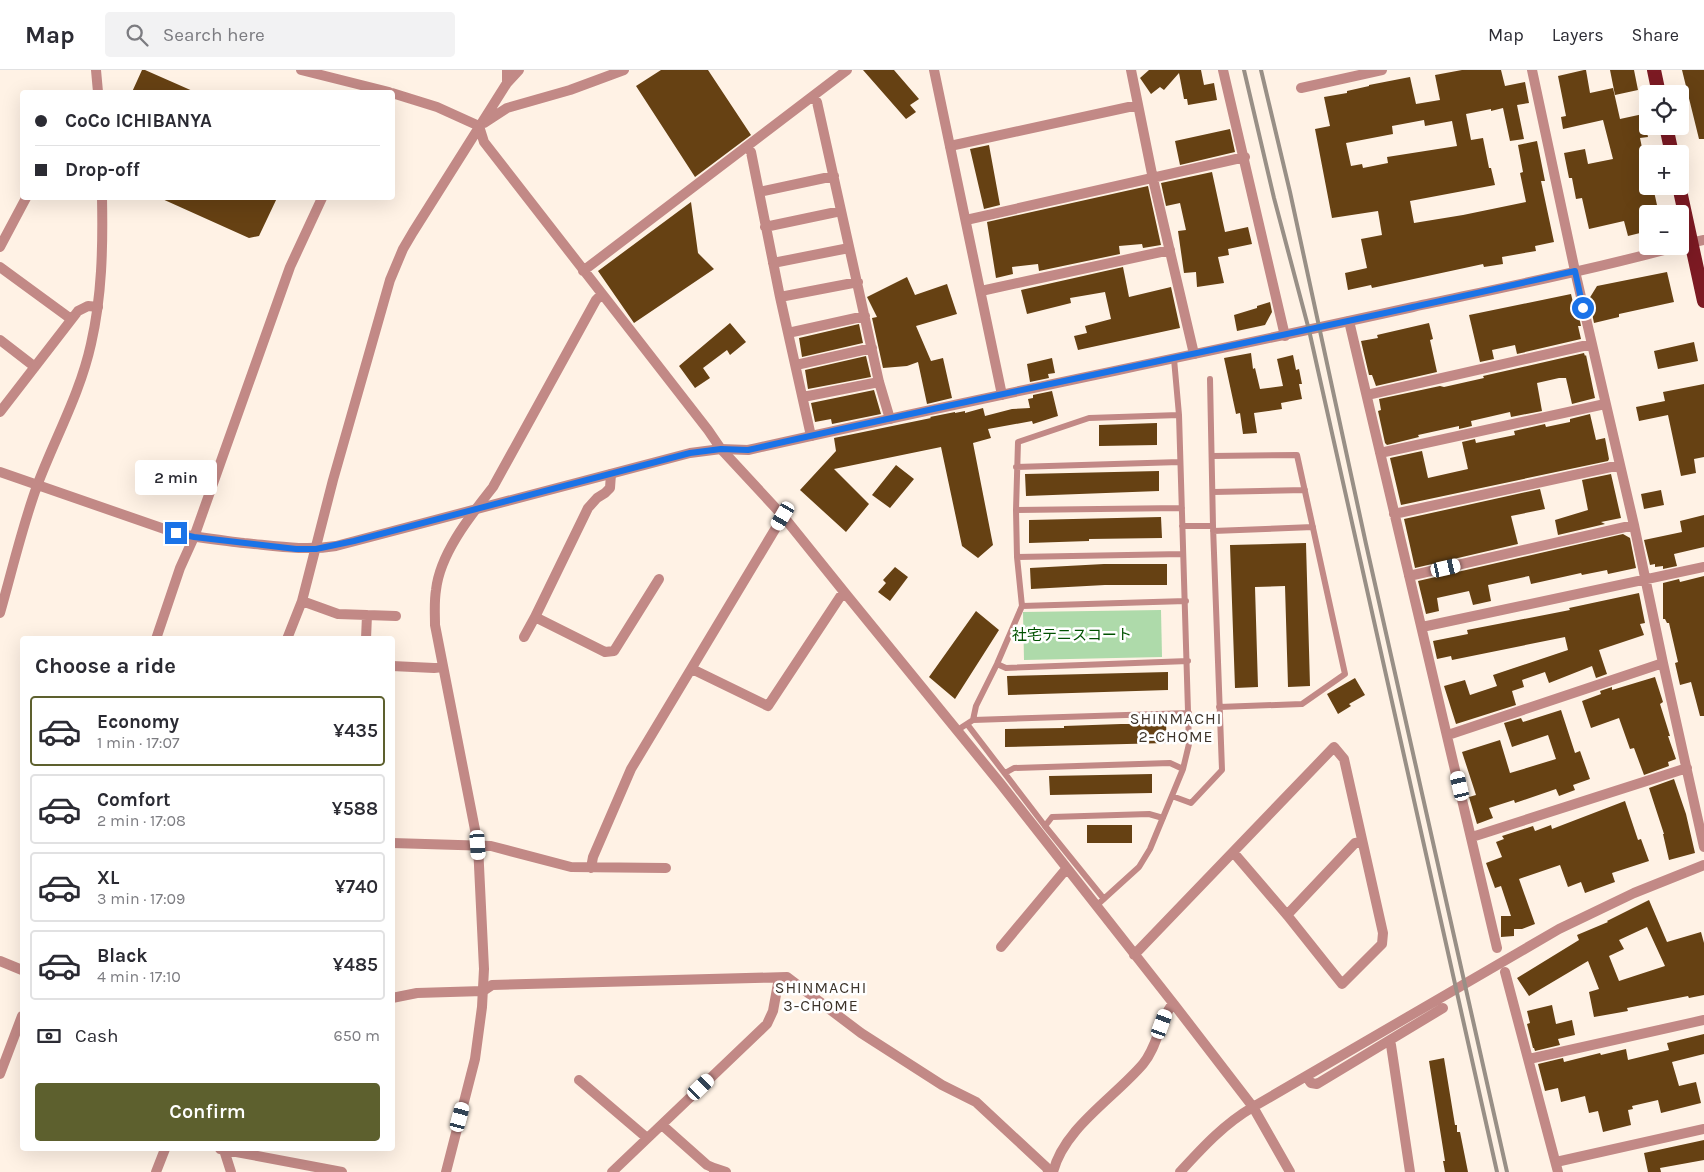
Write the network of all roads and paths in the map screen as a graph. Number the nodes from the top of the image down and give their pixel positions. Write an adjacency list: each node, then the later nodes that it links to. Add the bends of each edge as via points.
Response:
1 (96, 70): 16 (street)
2 (301, 70): 17 (street)
3 (507, 70): 13 (street)
4 (519, 70): 13 (street)
5 (624, 70): 21 (street, via 506,108)
6 (847, 70): 19 (street)
7 (934, 70): 23 (street)
8 (1131, 70): 20 (street)
9 (1224, 70): 24 (street)
10 (1382, 70): 15 (street)
11 (1532, 70): 42 (street)
12 (1654, 70): 14 (highway)
13 (507, 83): 21 (street)
14 (1657, 85)
15 (1301, 88)
16 (98, 90)
17 (372, 90)
18 (395, 94): 21 (street)
19 (813, 96): 22 (street); 25 (street)
20 (1138, 105): 23 (street); 26 (street)
21 (479, 126): 41 (street, via 484,142); 92 (street, via 403,249 390,280)
22 (747, 146): 27 (street); 41 (street)
23 (950, 146): 32 (street)
24 (1245, 157): 26 (street); 53 (street)
25 (834, 176): 27 (street); 31 (street)
26 (1154, 178): 32 (street); 37 (street)
27 (759, 192): 33 (street)
28 (25, 200): 34 (street)
29 (102, 200): 48 (street, via 102,272)
30 (321, 200): 91 (street, via 290,267)
31 (841, 211): 33 (street); 35 (street)
32 (966, 220): 44 (street)
33 (766, 227): 39 (street)
34 (2, 240)
35 (849, 248): 39 (street); 43 (street)
36 (1689, 248): 47 (highway)
37 (1170, 250): 44 (street); 57 (street)
38 (1642, 255): 42 (street)
39 (773, 263): 46 (street)
40 (0, 267): 50 (street)
41 (584, 271): 45 (street)
42 (1575, 271): 51 (street); 55 (street)
43 (858, 282): 46 (street); 49 (street)
44 (981, 291): 63 (street)
45 (601, 295): 71 (street); 83 (street, via 493,487)
46 (780, 297): 52 (street)
47 (1704, 301)
48 (98, 307): 50 (street, via 78,310); 79 (street, via 82,377)
49 (865, 316): 52 (street); 56 (street)
50 (71, 319): 60 (street)
51 (1349, 321): 53 (street); 64 (street)
52 (788, 333): 59 (street)
53 (1285, 336): 57 (street)
54 (0, 340): 60 (street)
55 (1592, 344): 64 (street); 66 (street)
56 (872, 348): 59 (street); 62 (street)
57 (1194, 354): 58 (street)
58 (1174, 359): 63 (street); 68 (lane)
59 (796, 365): 65 (street)
60 (36, 367): 67 (street)
61 (1210, 379): 73 (lane)
62 (879, 382): 65 (street); 69 (street)
63 (1002, 394): 69 (street)
64 (1367, 394): 72 (street)
65 (803, 397): 70 (street)
66 (1605, 404): 72 (street); 75 (street)
67 (0, 412)
68 (1179, 415): 74 (lane); 76 (lane, via 1089,418 1018,442)
69 (890, 419): 70 (street)
70 (811, 436): 71 (street, via 748,450)
71 (721, 449): 78 (street, via 690,453); 86 (street)
72 (1380, 453): 85 (street)
73 (1212, 456): 80 (lane, via 1297,456); 81 (lane)
74 (1180, 462): 76 (lane); 82 (lane)
75 (1620, 465): 85 (street); 87 (street)
76 (1016, 467): 84 (lane)
77 (0, 472): 79 (street)
78 (611, 474): 83 (street); 106 (street, via 610,488 588,508)
79 (38, 485): 91 (street); 103 (street)
80 (1305, 490): 81 (lane); 89 (lane)
81 (1212, 492): 90 (lane)
82 (1182, 508): 84 (lane); 88 (lane)
83 (475, 510): 92 (street); 116 (street, via 446,555 436,589 435,625)
84 (1016, 510): 94 (lane)
85 (1394, 514): 96 (street)
86 (783, 516): 99 (street); 117 (street)
87 (1634, 525): 96 (street); 98 (street)
88 (1182, 526): 90 (lane); 93 (lane)
89 (1313, 527): 90 (lane); 118 (lane, via 1344,674 1302,704)
90 (1213, 528): 118 (lane)
91 (194, 537): 92 (street); 108 (street)
92 (316, 549): 100 (street)
93 (1183, 554): 94 (lane); 101 (lane)
94 (1017, 558): 102 (lane)
95 (1704, 567): 98 (street)
96 (1409, 576): 107 (street)
97 (659, 579): 106 (street, via 614,651 605,652)
98 (1646, 581): 107 (street); 113 (street)
99 (845, 593): 117 (street, via 768,706); 121 (street)
100 (302, 601): 104 (street, via 338,614); 109 (street)
101 (1186, 601): 102 (lane); 112 (lane)
102 (1022, 606): 114 (lane)
103 (0, 613)
104 (367, 615): 105 (street); 110 (street)
105 (396, 616)
106 (535, 617): 111 (street)
107 (1422, 627): 122 (street)
108 (157, 636)
109 (288, 636)
110 (366, 636)
111 (524, 637)
112 (1188, 660): 114 (lane, via 1006,668); 119 (lane)
113 (1663, 663): 122 (street); 123 (street)
114 (997, 664): 120 (lane)
115 (395, 666): 116 (street)
116 (443, 667): 132 (street)
117 (692, 669): 136 (street, via 631,769)
118 (1219, 707): 126 (lane, via 1222,770 1191,803)
119 (1189, 713): 120 (lane); 124 (lane, via 1189,744)
120 (970, 722): 121 (lane); 125 (lane)
121 (956, 731): 138 (street)
122 (1448, 735): 129 (street)
123 (1687, 768): 129 (street); 133 (street)
124 (1183, 769): 125 (lane, via 1170,763 1014,768); 126 (lane)
125 (1005, 774): 128 (lane)
126 (1172, 796): 127 (lane)
127 (1163, 818): 128 (lane, via 1149,814 1052,817); 139 (lane, via 1139,867)
128 (1045, 826): 139 (lane)
129 (1472, 837): 142 (street)
130 (1362, 842): 134 (street, via 1344,759 1334,747); 140 (street, via 1356,843); 140 (street, via 1383,933 1382,944 1342,984)
131 (395, 843): 132 (street)
132 (478, 845): 136 (street, via 571,867); 148 (street)
133 (1704, 847)
134 (1233, 852): 140 (street); 143 (street)
135 (1704, 865): 157 (street, via 1634,893 1559,929)
136 (591, 868): 137 (street)
137 (666, 868)
138 (1067, 868): 139 (street); 141 (street)
139 (1100, 902): 143 (street)
140 (1287, 915)
141 (1001, 947)
142 (1497, 948)
143 (1134, 956): 150 (street)
144 (0, 961): 145 (street)
145 (20, 969)
146 (1505, 972): 155 (street)
147 (779, 978): 148 (street, via 492,985); 160 (street, via 773,1011 767,1024); 174 (street, via 787,977 861,1033 942,1085 976,1102)
148 (483, 990): 149 (street, via 417,992); 171 (street, via 475,1059)
149 (395, 997)
150 (1173, 1003): 159 (street); 175 (street, via 1167,1010 1148,1058 1063,1147)
151 (1443, 1008): 154 (street)
152 (1704, 1020): 155 (street)
153 (20, 1021): 156 (street)
154 (1389, 1041): 157 (street, via 1317,1084 1311,1083); 178 (street)
155 (1529, 1058): 166 (street)
156 (0, 1074)
157 (1306, 1076): 159 (street)
158 (579, 1080): 162 (street)
159 (1253, 1107): 176 (street, via 1208,1141); 177 (street)
160 (662, 1124): 162 (street); 167 (street)
161 (1704, 1128): 166 (street)
162 (647, 1138): 172 (street)
163 (164, 1151): 168 (street)
164 (223, 1151): 169 (street)
165 (232, 1151): 170 (street)
166 (1557, 1167)
167 (714, 1170): 173 (street)
168 (156, 1172)
169 (231, 1172)
170 (342, 1172)
171 (446, 1172)
172 (612, 1172)
173 (726, 1172)
174 (1049, 1172)
175 (1053, 1172)
176 (1180, 1172)
177 (1290, 1172)
178 (1410, 1172)

